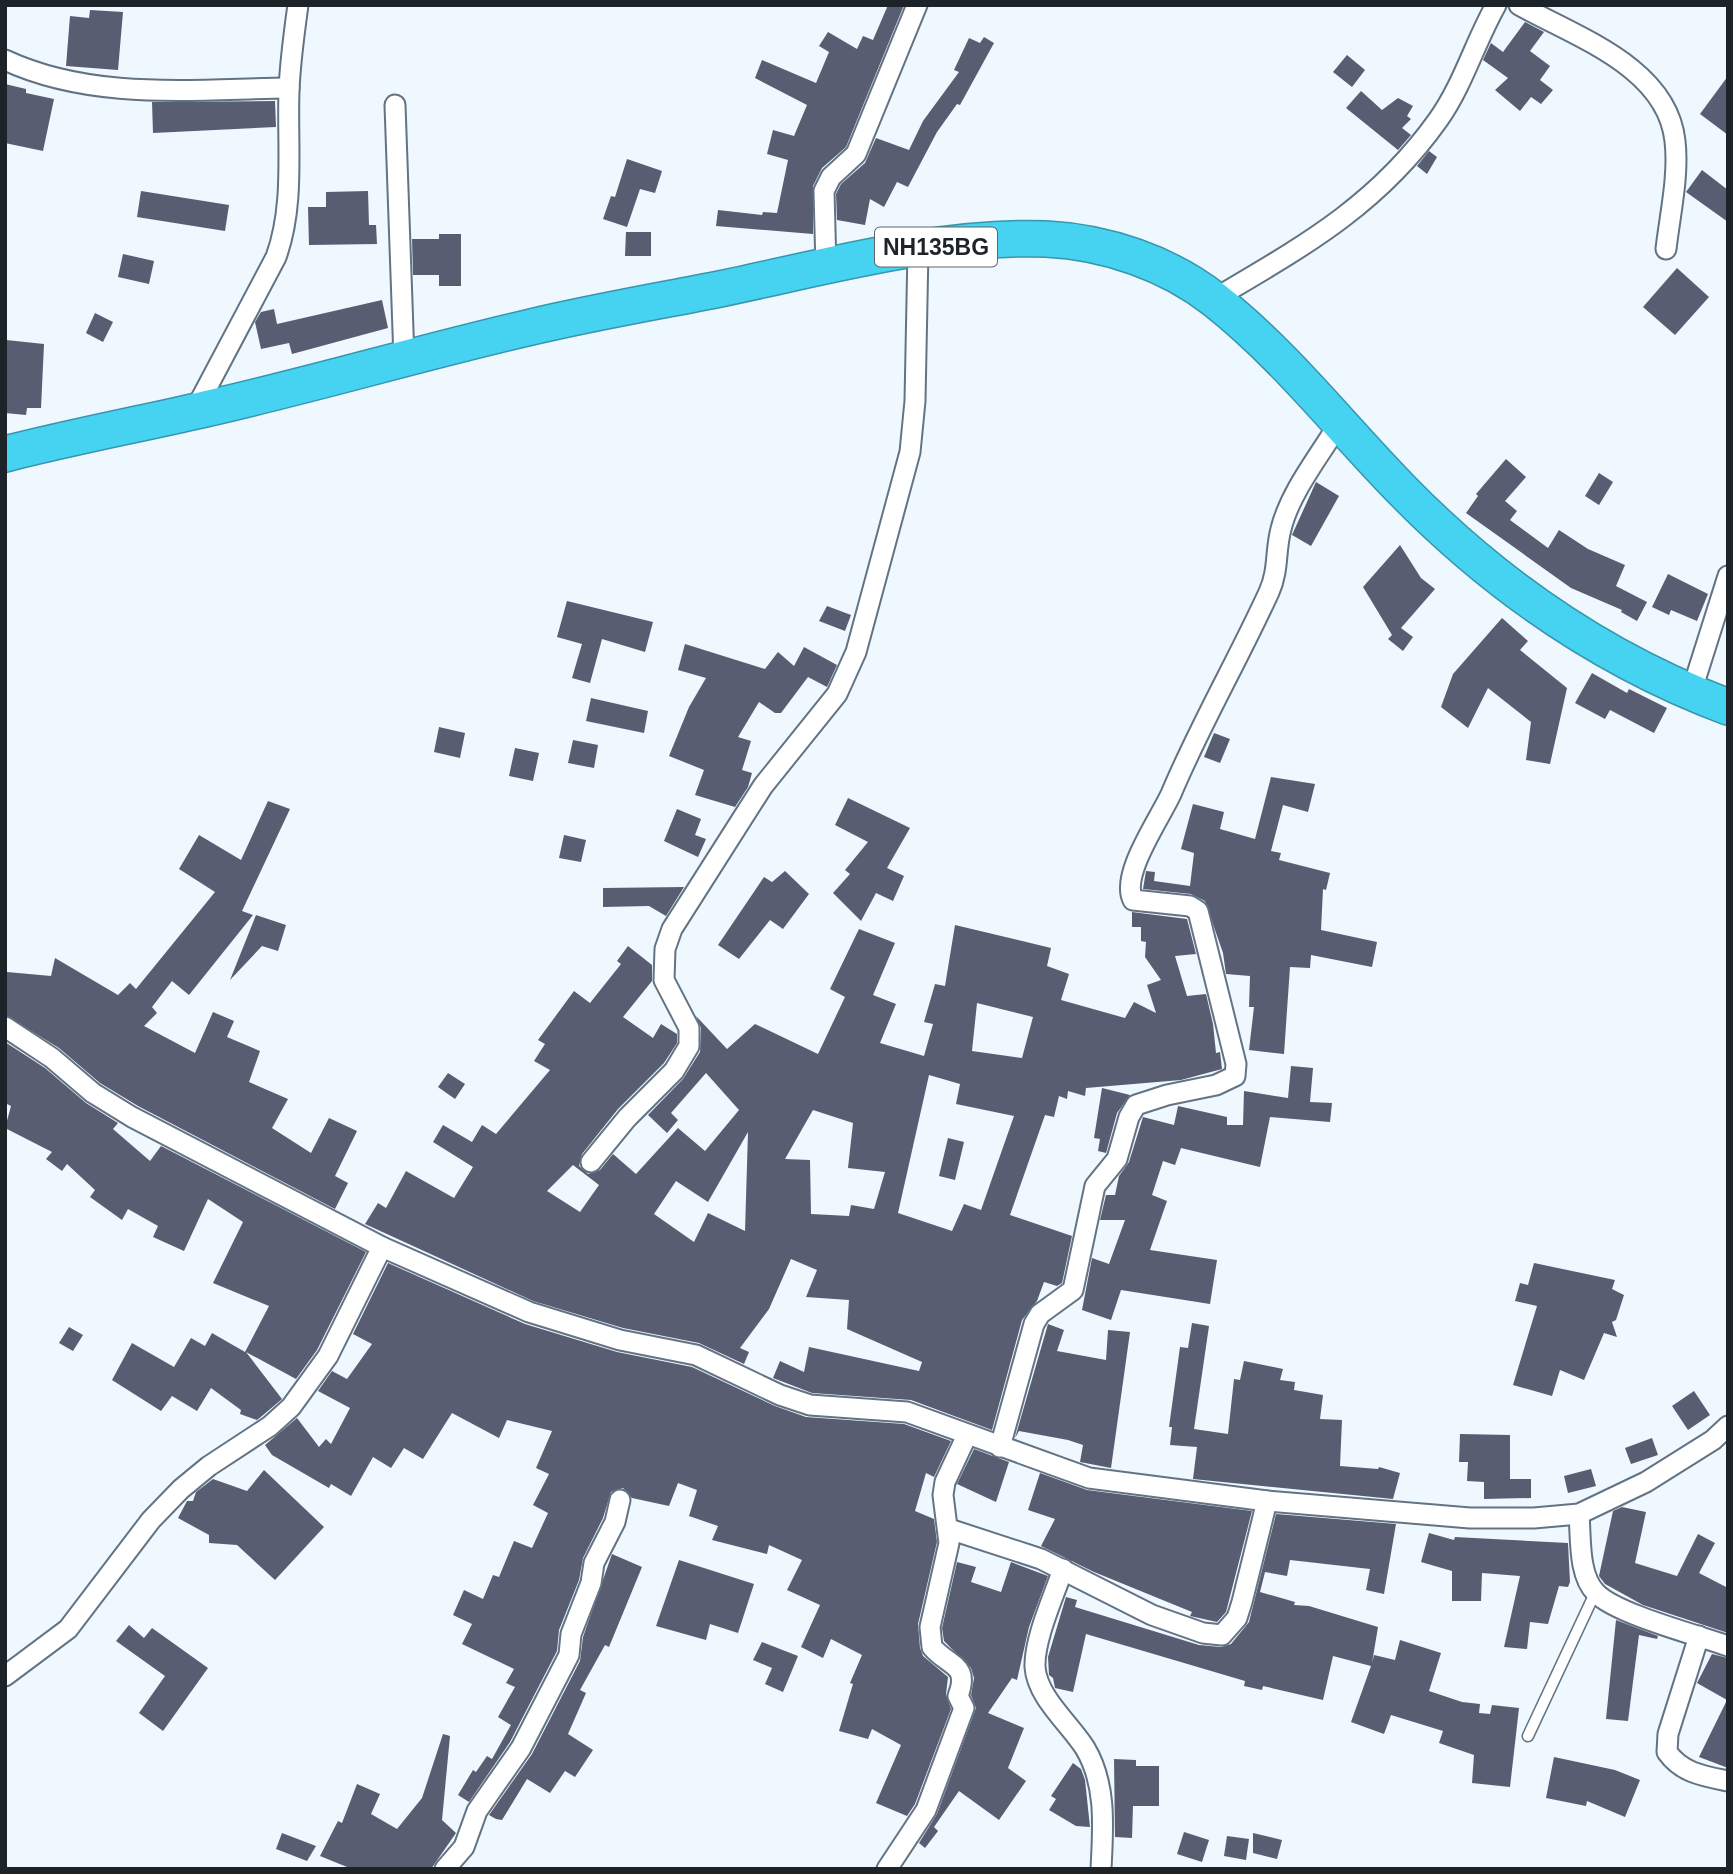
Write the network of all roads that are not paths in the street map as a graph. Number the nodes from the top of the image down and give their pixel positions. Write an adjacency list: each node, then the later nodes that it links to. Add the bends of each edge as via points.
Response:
1 (298, 5): 6 (street)
2 (917, 5): 10 (street, via 856,154 831,177 824,191)
3 (1496, 5): 11 (street, via 1439,119 1390,177 1341,221)
4 (1519, 5): 8 (street, via 1619,61 1646,82 1666,108 1675,140)
5 (5, 60): 6 (street, via 52,78 104,87)
6 (289, 88): 13 (street, via 284,234)
7 (395, 105): 12 (street)
8 (1666, 249)
9 (918, 250): 10 (highway, NH135BG); 11 (highway, NH135BG, via 987,239 1051,240 1115,249 1164,267); 21 (street, via 915,401 909,452 856,652 837,694 763,786 672,929 664,980 689,1028 689,1046 674,1071)
10 (826, 268): 12 (highway, NH135BG, via 530,327)
11 (1214, 299): 14 (highway, NH135BG)
12 (404, 359): 13 (highway, NH135BG)
13 (194, 412): 16 (highway, NH135BG)
14 (1340, 422): 18 (highway, NH135BG, via 1447,534 1524,600 1603,649); 25 (street, via 1287,512 1280,531 1278,571 1269,592 1129,877 1133,900 1190,906 1198,911 1236,1064 1235,1076 1136,1105 1117,1159 1095,1186 1073,1290 1040,1314 1034,1324)
15 (5, 432): 16 (street)
16 (21, 450)
17 (1728, 576): 18 (street)
18 (1691, 693): 19 (highway, NH135BG)
19 (1728, 707)
20 (5, 1027): 22 (street, via 132,1117)
21 (591, 1162)
22 (382, 1247): 24 (street, via 529,1312 620,1340 696,1355 810,1405 907,1412); 34 (street, via 328,1356 291,1407 181,1489 151,1520 68,1629)
23 (1728, 1426): 28 (street, via 1646,1482)
24 (967, 1435): 25 (street); 29 (street, via 944,1482)
25 (1000, 1447): 27 (street, via 1089,1478)
26 (620, 1500): 37 (street, via 615,1522 594,1563 571,1634 569,1655 522,1748 477,1811 464,1847)
27 (1267, 1501): 28 (street, via 1470,1518); 30 (street, via 1237,1618 1223,1635 1152,1615)
28 (1579, 1514): 31 (street, via 1583,1566)
29 (949, 1529): 30 (street); 38 (street, via 930,1638 938,1654 961,1672 964,1682 958,1696 964,1708 926,1810)
30 (1063, 1569): 39 (street, via 1035,1665 1043,1690 1086,1750 1096,1772 1101,1794)
31 (1595, 1593): 32 (street, via 1633,1613); 35 (lane)
32 (1699, 1636): 33 (street); 36 (street, via 1668,1734 1667,1752 1677,1765)
33 (1728, 1646)
34 (5, 1676)
35 (1528, 1737)
36 (1728, 1781)
37 (445, 1869)
38 (887, 1869)
39 (1101, 1869)

